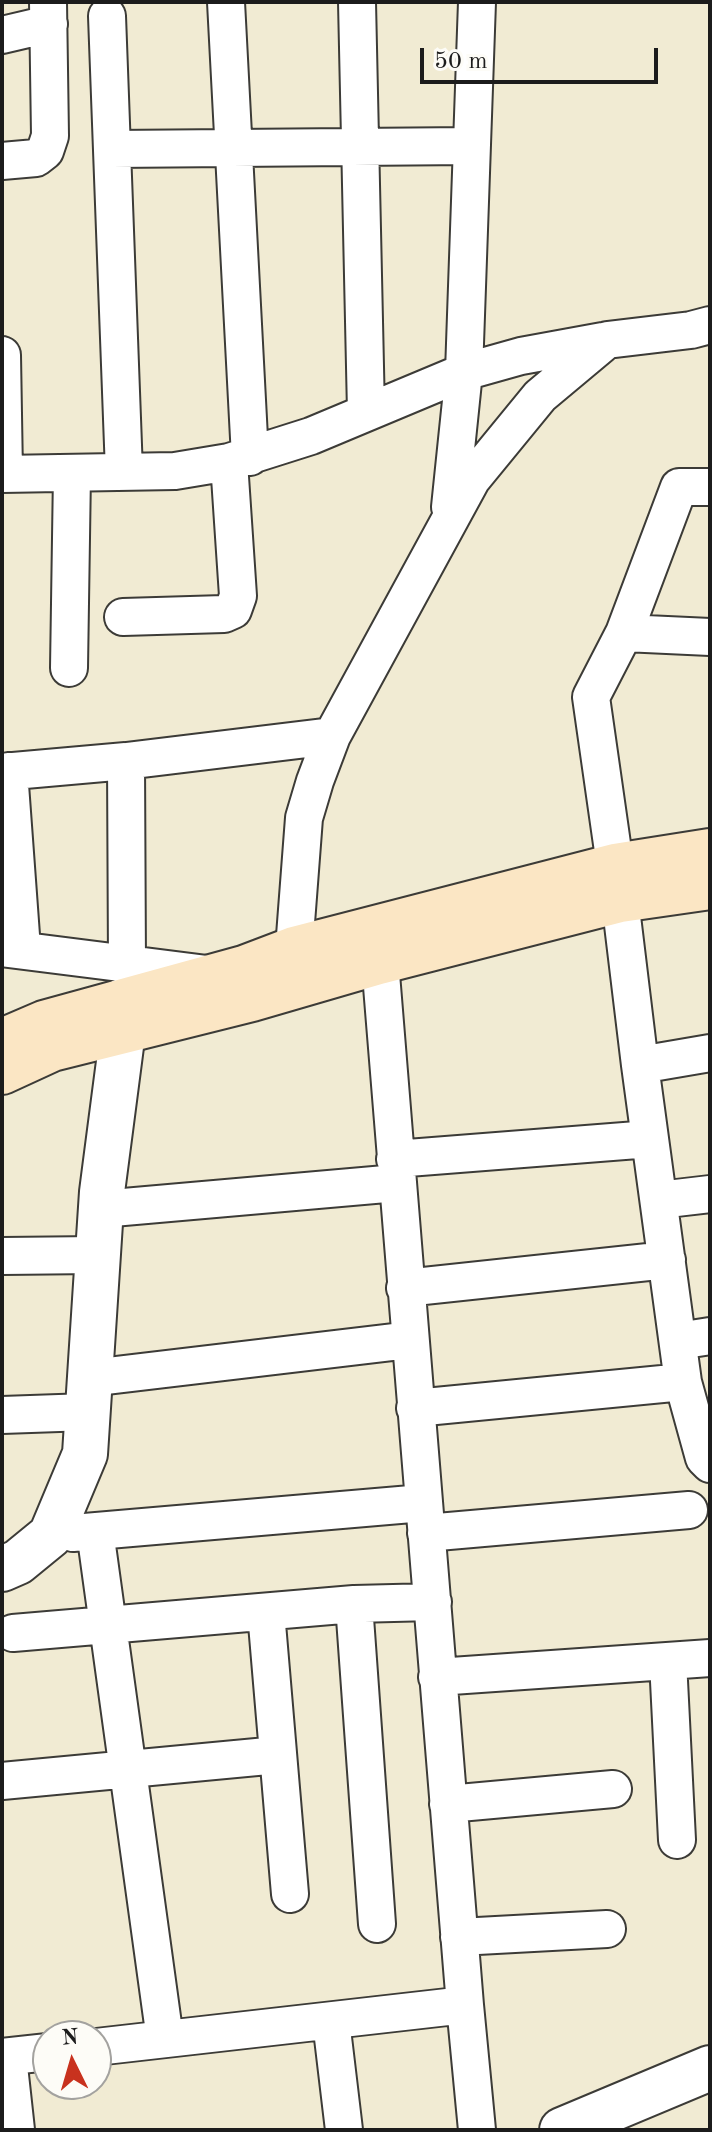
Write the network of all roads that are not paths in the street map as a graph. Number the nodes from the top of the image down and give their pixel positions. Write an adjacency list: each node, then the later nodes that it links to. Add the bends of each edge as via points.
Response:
1 (226, 2): 9 (street)
2 (357, 2): 8 (street)
3 (477, 2): 7 (street)
4 (48, 13): 6 (street); 11 (street, via 50,136 36,158)
5 (107, 16): 10 (street)
6 (2, 35)
7 (471, 146): 8 (street); 15 (street)
8 (360, 147): 9 (street); 16 (street)
9 (233, 148): 10 (street); 17 (street)
10 (112, 149): 18 (street)
11 (2, 161)
12 (710, 325): 13 (street)
13 (607, 340): 15 (street); 22 (street, via 540,396 472,479)
14 (2, 355): 20 (street)
15 (464, 372): 16 (street); 22 (street)
16 (366, 412): 17 (street)
17 (239, 460): 18 (street, via 175,471); 23 (street, via 238,596 233,610)
18 (124, 472): 19 (street)
19 (72, 473): 20 (street); 26 (street)
20 (3, 474)
21 (710, 487): 24 (street, via 679,487)
22 (448, 521): 27 (street)
23 (123, 617)
24 (624, 633): 25 (street); 31 (street, via 591,697)
25 (710, 637)
26 (69, 668)
27 (332, 736): 28 (street); 35 (street, via 304,818)
28 (126, 761): 29 (street); 36 (street)
29 (5, 771): 34 (street)
30 (710, 851): 31 (main road)
31 (618, 883): 32 (main road); 33 (main road); 39 (street)
32 (710, 887)
33 (378, 945): 35 (main road); 42 (street)
34 (12, 948): 36 (street)
35 (294, 968): 36 (main road); 36 (main road, via 244,968)
36 (124, 999): 37 (main road); 40 (main road, via 52,1049); 45 (street)
37 (2, 1041)
38 (710, 1053): 39 (street)
39 (640, 1065): 41 (street)
40 (2, 1072)
41 (650, 1139): 42 (street); 44 (street)
42 (396, 1171): 45 (street); 49 (street)
43 (710, 1194): 44 (street)
44 (659, 1200): 48 (street)
45 (101, 1209): 46 (street)
46 (97, 1255): 47 (street); 53 (street)
47 (2, 1256)
48 (667, 1260): 49 (street); 50 (street)
49 (405, 1288): 51 (street)
50 (694, 1338): 52 (street)
51 (410, 1340): 53 (street); 54 (street)
52 (683, 1382): 54 (street); 56 (street)
53 (89, 1395): 55 (street); 60 (street, via 85,1454)
54 (415, 1408): 58 (street)
55 (2, 1415)
56 (710, 1464)
57 (689, 1510): 58 (street)
58 (424, 1518): 59 (street); 62 (street)
59 (95, 1531): 60 (street); 65 (street)
60 (51, 1535): 61 (street)
61 (2, 1569)
62 (433, 1602): 63 (street); 69 (street)
63 (354, 1604): 64 (street); 77 (street)
64 (266, 1612): 65 (street); 70 (street)
65 (108, 1625): 66 (street); 71 (street)
66 (13, 1633)
67 (710, 1658): 68 (street)
68 (668, 1661): 69 (street); 75 (street)
69 (437, 1677): 74 (street)
70 (278, 1755): 71 (street); 76 (street)
71 (130, 1769): 72 (street); 82 (street)
72 (2, 1781)
73 (613, 1789): 74 (street)
74 (448, 1804): 79 (street)
75 (677, 1840)
76 (290, 1894)
77 (377, 1924)
78 (607, 1929): 79 (street)
79 (459, 1937): 80 (street)
80 (465, 2005): 81 (street); 89 (street)
81 (331, 2021): 82 (street); 88 (street)
82 (165, 2039): 83 (street)
83 (112, 2045)
84 (32, 2054): 85 (street)
85 (5, 2057): 87 (street)
86 (710, 2068): 90 (street)
87 (16, 2130)
88 (344, 2130)
89 (477, 2130)
90 (562, 2130)

